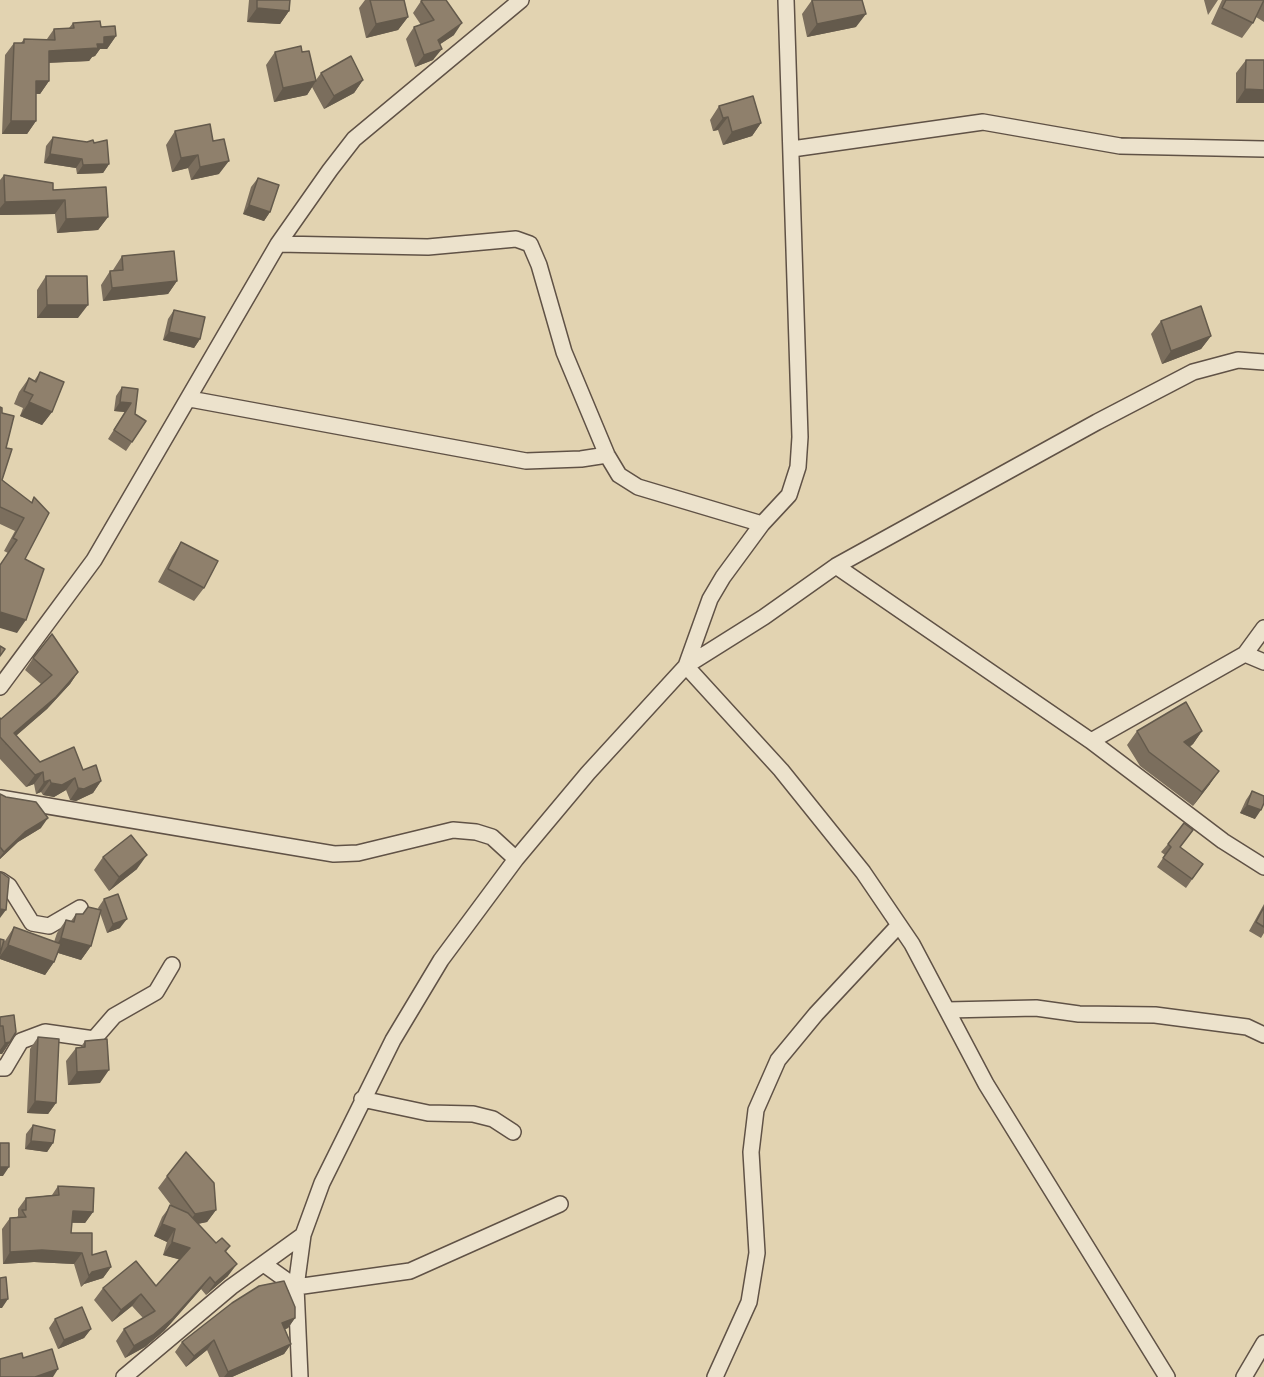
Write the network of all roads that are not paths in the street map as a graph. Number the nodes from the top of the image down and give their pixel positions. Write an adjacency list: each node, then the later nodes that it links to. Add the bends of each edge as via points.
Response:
1 (520, 0): 5 (street, via 354,138)
2 (786, 0): 4 (street)
3 (1264, 149): 4 (street, via 1120,146 983,122)
4 (792, 150): 9 (street, via 798,467 789,495)
5 (278, 244): 7 (street); 8 (street, via 428,247 516,239 530,244 564,352)
6 (1264, 362): 10 (street, via 1238,360 1193,372)
7 (190, 399): 8 (street, via 526,461); 15 (street, via 94,560)
8 (607, 455): 9 (street, via 619,475 638,487)
9 (762, 524): 14 (street, via 710,599)
10 (836, 566): 14 (street); 16 (street)
11 (1264, 628): 12 (street)
12 (1245, 654): 13 (street); 16 (street)
13 (1264, 662)
14 (686, 666): 18 (street); 22 (street, via 781,770 863,872)
15 (0, 687)
16 (1091, 741): 19 (street, via 1223,841)
17 (0, 798): 18 (street, via 334,854 453,831 476,832 492,837)
18 (516, 859): 27 (street, via 441,960)
19 (1264, 867)
20 (0, 880): 21 (street, via 9,886 32,922 49,926)
21 (80, 908)
22 (899, 925): 24 (street); 36 (street, via 778,1060 756,1110 751,1152 757,1253 749,1302)
23 (172, 965): 26 (street, via 156,992 114,1016 94,1039 45,1032 21,1041 6,1068)
24 (947, 1010): 25 (street, via 1036,1008 1079,1014 1155,1015 1247,1027); 37 (street, via 986,1084)
25 (1264, 1035)
26 (0, 1068)
27 (362, 1099): 28 (street, via 428,1113 473,1114 493,1119); 30 (street, via 322,1183)
28 (513, 1132)
29 (560, 1204): 32 (street, via 410,1271)
30 (303, 1235): 31 (street); 32 (street)
31 (266, 1265): 32 (street); 34 (street, via 231,1287)
32 (296, 1287): 35 (street)
33 (1264, 1342): 38 (street)
34 (124, 1377)
35 (300, 1377)
36 (715, 1377)
37 (1167, 1377)
38 (1244, 1377)

